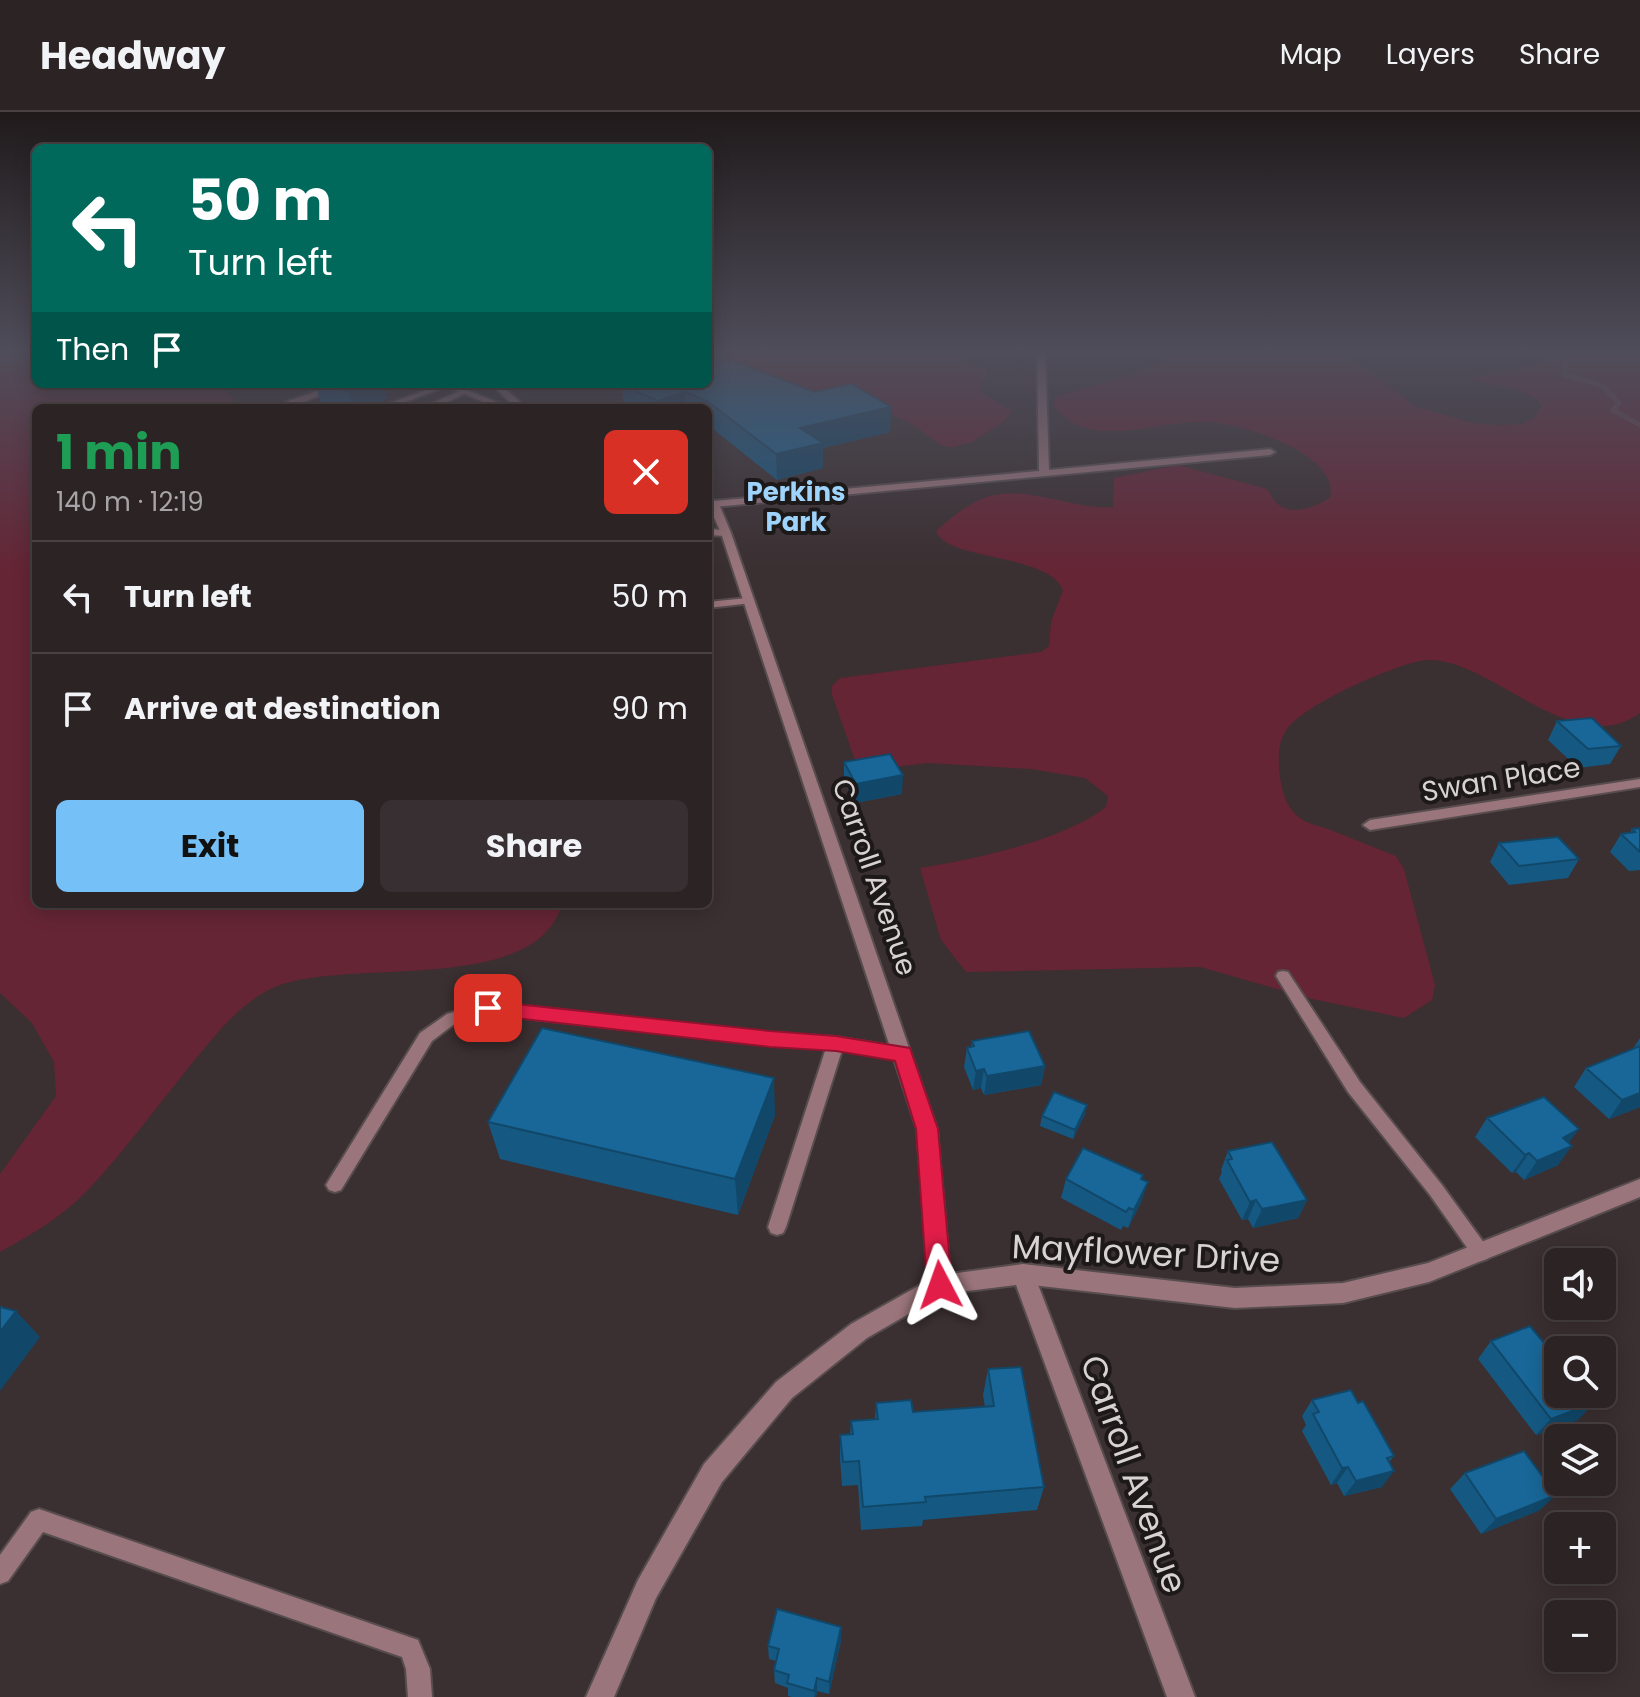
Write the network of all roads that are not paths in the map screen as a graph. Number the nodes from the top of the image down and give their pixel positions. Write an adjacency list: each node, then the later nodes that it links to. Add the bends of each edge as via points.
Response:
1 (1043, 424): 3 (street)
2 (1270, 452): 3 (street)
3 (1044, 472): 4 (street)
4 (712, 502)
5 (712, 504): 7 (street, Carroll Avenue)
6 (712, 532): 7 (lane)
7 (726, 533): 8 (street, Carroll Avenue)
8 (747, 601): 9 (lane); 14 (street, Carroll Avenue)
9 (712, 605)
10 (1640, 783): 11 (street, Swan Place)
11 (1370, 825)
12 (1283, 976): 18 (lane, via 1354,1087)
13 (836, 1043): 14 (lane); 15 (lane, via 488,1008 468,1012 426,1037); 17 (lane)
14 (903, 1054): 20 (street, Carroll Avenue, via 927,1129)
15 (335, 1185)
16 (1640, 1188): 18 (street, Mayflower Drive)
17 (777, 1227)
18 (1481, 1253): 19 (street, Mayflower Drive, via 1343,1293 1235,1298)
19 (1023, 1274): 20 (street, Mayflower Drive); 24 (street, Carroll Avenue)
20 (940, 1285): 23 (street, Mayflower Drive, via 859,1331 784,1390 713,1473 647,1589)
21 (0, 1573): 22 (lane, via 39,1520 410,1648)
22 (420, 1697)
23 (600, 1697)
24 (1181, 1697)

